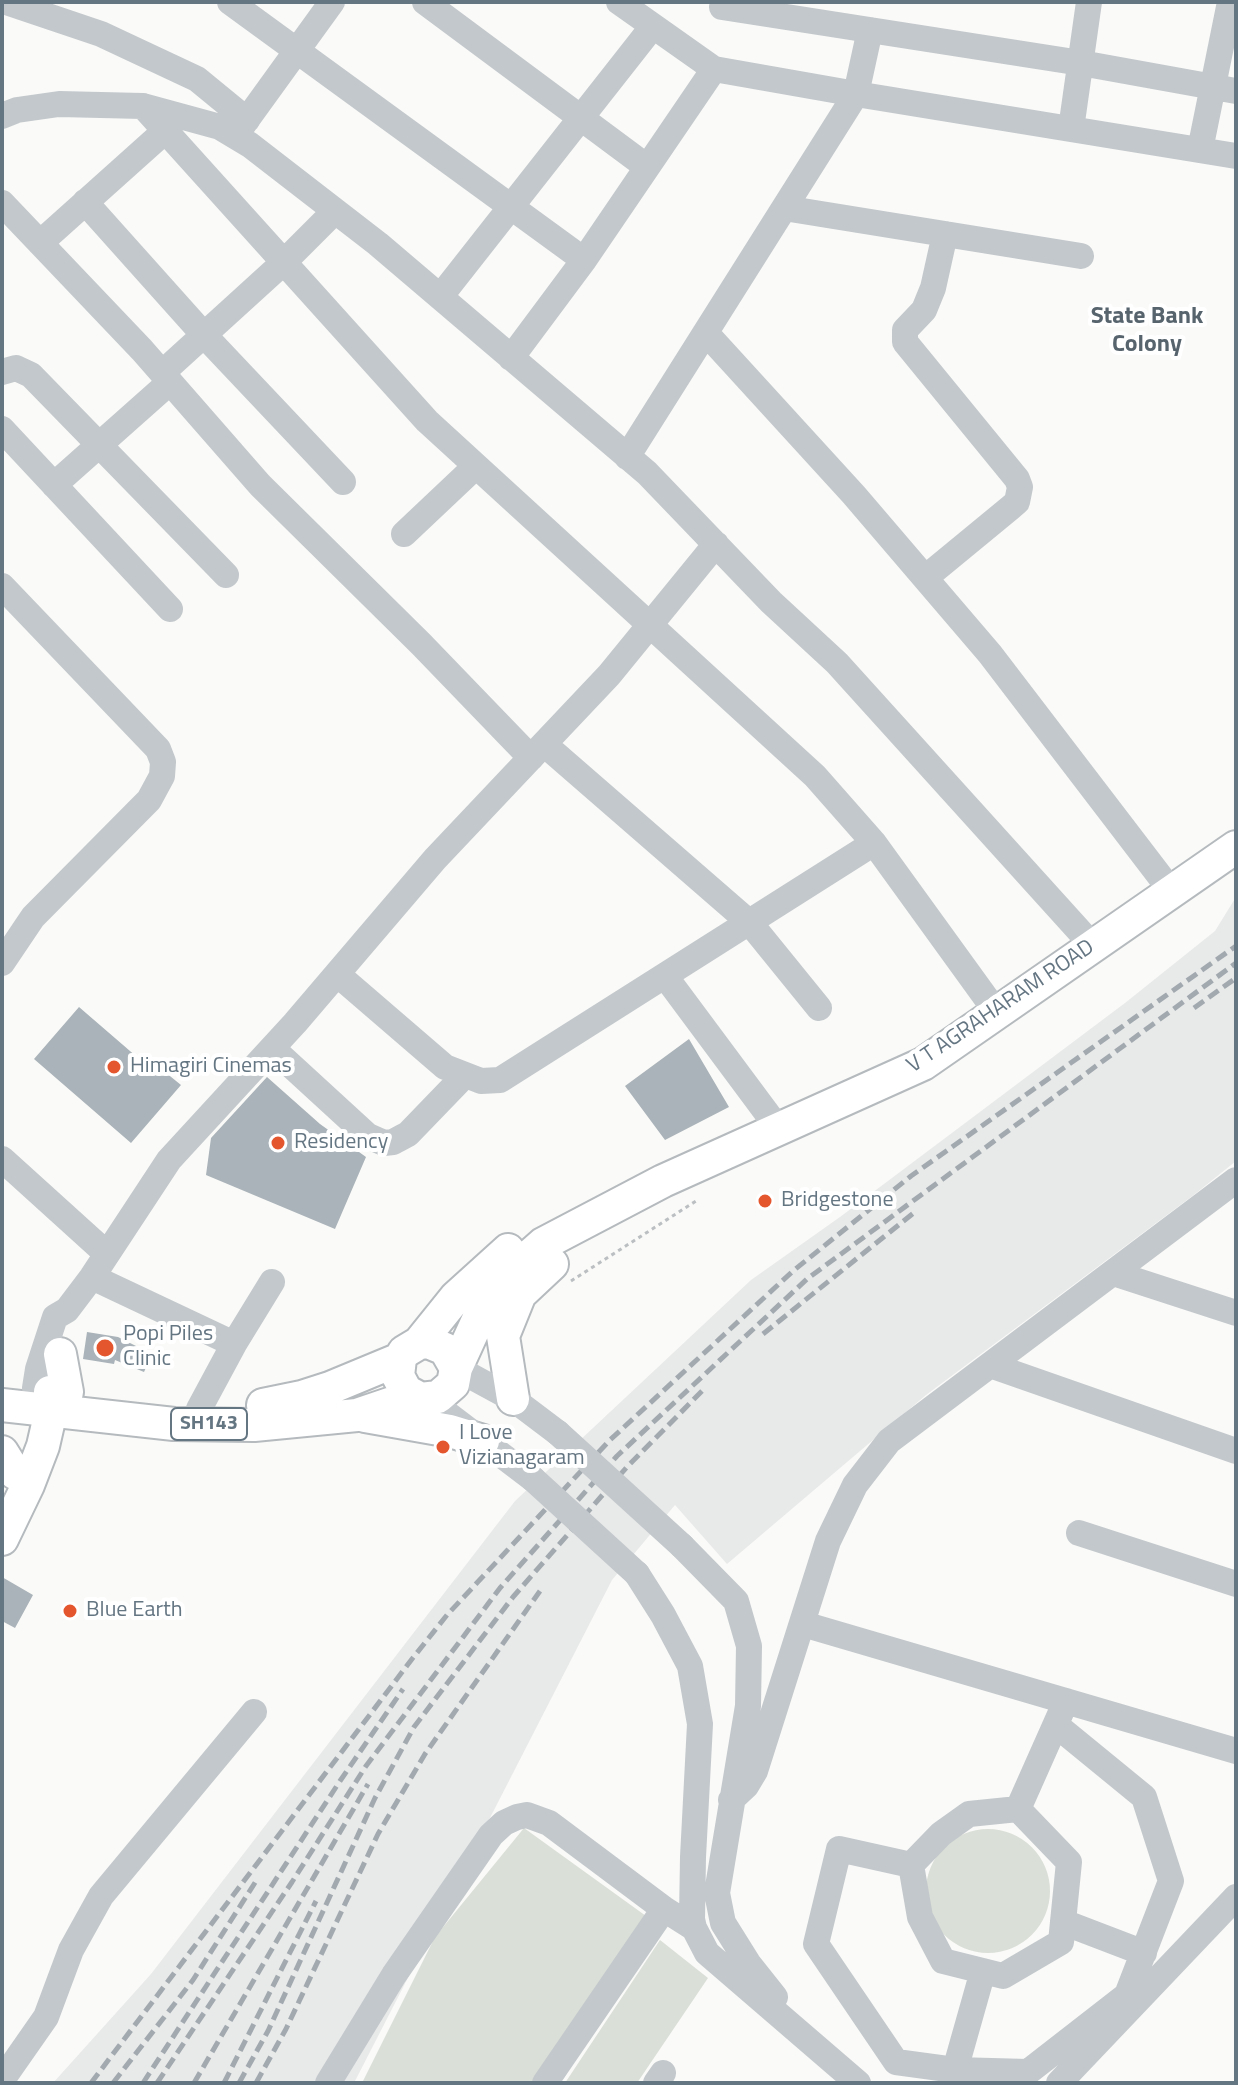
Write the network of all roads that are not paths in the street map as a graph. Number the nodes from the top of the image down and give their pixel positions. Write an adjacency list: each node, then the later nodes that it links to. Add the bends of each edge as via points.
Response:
1 (6, 2): 19 (street, via 101,34 197,79)
2 (230, 2): 11 (street)
3 (332, 2): 11 (street)
4 (425, 2): 18 (street)
5 (619, 2): 9 (street)
6 (1089, 2): 12 (street)
7 (722, 7): 10 (street)
8 (1231, 9): 14 (street)
9 (653, 26): 13 (street); 18 (street)
10 (870, 30): 12 (street); 15 (street)
11 (296, 51): 19 (street); 27 (street)
12 (1081, 63): 14 (street); 20 (street)
13 (714, 69): 15 (street); 24 (street)
14 (1224, 89): 22 (street)
15 (856, 94): 20 (street); 28 (street)
16 (143, 106): 17 (street, via 59,104); 19 (street); 21 (street)
17 (2, 116)
18 (582, 118): 24 (street); 27 (street)
19 (241, 128): 29 (street)
20 (1071, 129): 22 (street)
21 (165, 131): 25 (street); 34 (street)
22 (1200, 150): 23 (street)
23 (1236, 156)
24 (647, 167): 33 (street)
25 (85, 202): 31 (street); 37 (street)
26 (2, 203): 31 (street)
27 (512, 207): 33 (street); 35 (street)
28 (784, 208): 30 (street); 36 (street)
29 (335, 211): 34 (street); 35 (street)
30 (945, 234): 32 (street); 50 (street, via 933,288 924,310 905,330 905,342 1020,487 1017,502)
31 (40, 243): 40 (street)
32 (1081, 256)
33 (584, 260): 38 (street)
34 (284, 262): 37 (street); 44 (street, via 427,421)
35 (440, 297): 38 (street)
36 (706, 333): 43 (street); 50 (street)
37 (204, 335): 40 (street); 45 (street)
38 (511, 358): 43 (street)
39 (2, 372): 42 (street, via 16,368 31,375)
40 (166, 378): 42 (street); 54 (street, via 260,485)
41 (2, 429): 46 (street)
42 (98, 443): 46 (street); 49 (street)
43 (627, 457): 48 (street)
44 (476, 466): 47 (street); 53 (street)
45 (343, 482)
46 (54, 485): 52 (street)
47 (404, 534)
48 (716, 544): 53 (street); 60 (street, via 837,663)
49 (226, 575)
50 (925, 578): 57 (street, via 990,654)
51 (2, 586): 59 (street, via 158,749 163,762 149,800 33,917)
52 (170, 609)
53 (650, 625): 54 (street); 55 (street, via 815,776)
54 (538, 751): 58 (street); 62 (street, via 435,859)
55 (874, 843): 58 (street); 65 (street)
56 (1236, 847): 57 (main road, V T AGRAHARAM ROAD)
57 (1172, 892): 60 (main road, V T AGRAHARAM ROAD)
58 (750, 923): 63 (street); 64 (street)
59 (11, 930): 61 (street)
60 (1093, 946): 65 (main road, V T AGRAHARAM ROAD)
61 (2, 963)
62 (337, 974): 66 (street); 67 (street, via 445,1067)
63 (665, 976): 67 (street, via 512,1075 492,1082); 68 (street)
64 (819, 1008)
65 (997, 1013): 68 (main road, V T AGRAHARAM ROAD, via 923,1064)
66 (272, 1048): 67 (street, via 368,1136 384,1143 408,1134); 72 (street, via 169,1160)
67 (464, 1076)
68 (778, 1128): 70 (main road, V T AGRAHARAM ROAD)
69 (2, 1159): 72 (street)
70 (663, 1181): 79 (main road, via 556,1218 498,1258); 83 (main road, via 543,1244 500,1282); 84 (main road, via 588,1242 545,1269 520,1294 503,1336)
71 (1230, 1192): 73 (street)
72 (107, 1254): 74 (street)
73 (1113, 1273): 77 (street); 81 (street)
74 (92, 1277): 76 (street); 78 (street)
75 (272, 1282): 78 (street)
76 (67, 1310): 80 (street, via 70,1323); 85 (street, via 55,1317 38,1369)
77 (1236, 1313)
78 (234, 1344): 87 (street)
79 (409, 1351): 83 (main road, via 398,1368 401,1384); 83 (main road, via 428,1342 445,1349); 87 (main road, SH143, via 302,1397)
80 (60, 1354): 85 (main road)
81 (990, 1365): 91 (street); 96 (street, via 889,1441 855,1485 828,1541)
82 (2, 1385): 85 (main road, SH143)
83 (438, 1387): 84 (street); 88 (main road, SH143); 90 (street)
84 (513, 1399): 100 (street, bridge, via 558,1433 736,1601 749,1646 748,1706)
85 (45, 1403): 86 (main road, SH143); 87 (main road, SH143); 89 (main road, SH143); 92 (main road, via 43,1446)
86 (2, 1405)
87 (199, 1409)
88 (357, 1415): 89 (main road, SH143, via 254,1425); 90 (main road)
89 (130, 1418): 92 (main road, via 92,1424 71,1434)
90 (483, 1441): 106 (street, bridge, via 637,1574 690,1666 700,1724)
91 (1236, 1451)
92 (12, 1478): 94 (main road)
93 (1079, 1533): 95 (street)
94 (2, 1539)
95 (1236, 1584)
96 (803, 1624): 98 (street); 100 (street, via 755,1771)
97 (254, 1712): 111 (street, via 101,1896 71,1950 46,2017)
98 (1061, 1713): 99 (street); 101 (street); 107 (street, via 1144,1797 1171,1881)
99 (1236, 1751)
100 (731, 1800): 109 (street, via 717,1893 723,1923)
101 (1018, 1809): 102 (street, via 969,1814); 105 (street, via 1069,1862)
102 (911, 1865): 108 (street, via 920,1917 943,1961); 110 (street, via 839,1849 816,1944 896,2062)
103 (1236, 1897): 115 (street)
104 (664, 1909): 106 (street); 112 (street, via 549,1823 527,1815 504,1823 394,1975); 113 (street)
105 (1063, 1922): 107 (street); 108 (street, via 1061,1942 1003,1976)
106 (694, 1928): 109 (street, via 707,1953)
107 (1144, 1953): 110 (street, via 1127,1995 1028,2072)
108 (983, 1971): 110 (street)
109 (814, 2047): 114 (street)
110 (955, 2070)
111 (2, 2080)
112 (328, 2083)
113 (545, 2083)
114 (858, 2083)
115 (1059, 2083)

